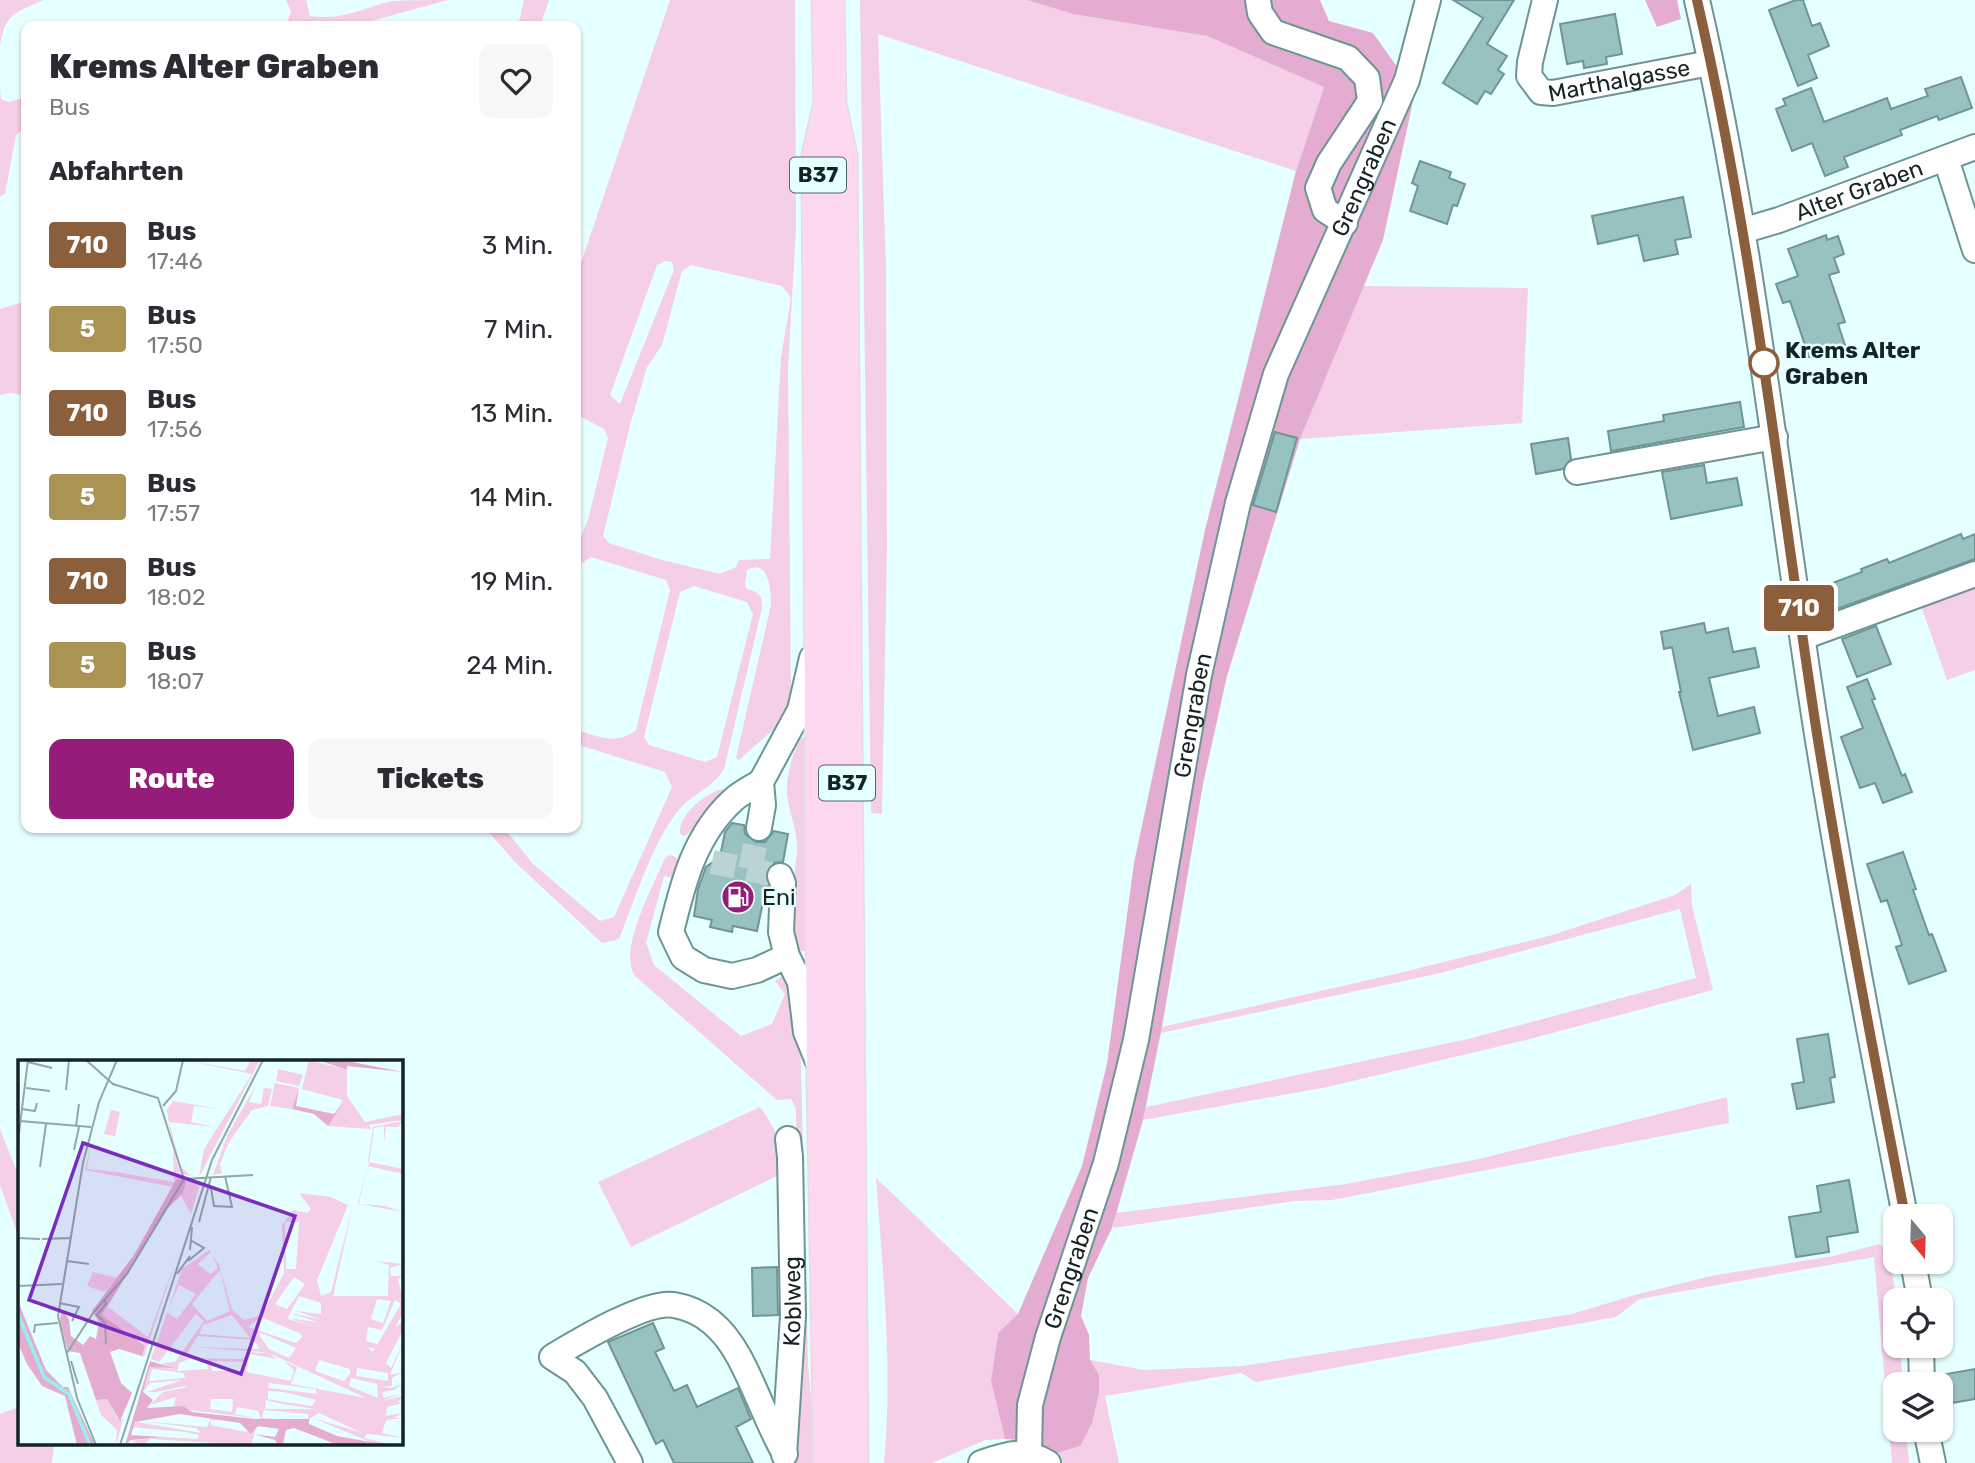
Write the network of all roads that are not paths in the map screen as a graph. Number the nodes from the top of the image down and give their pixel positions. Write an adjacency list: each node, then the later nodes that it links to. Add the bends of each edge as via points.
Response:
1 (828, 0): 7 (main road, B37)
2 (1258, 0): 10 (street, via 1260,13 1273,32 1349,58 1367,78 1370,101 1318,188 1325,210)
3 (1428, 0): 10 (street, Grengraben, via 1407,80)
4 (1545, 0): 6 (street, Marthalgasse, via 1529,76 1541,92)
5 (1696, 0): 6 (street)
6 (1710, 63): 11 (street)
7 (830, 104): 16 (main road, B37, via 818,156); 30 (main road, B37, via 841,156)
8 (1975, 147): 9 (street, Alter Graben)
9 (1946, 159): 11 (street, Alter Graben); 12 (street)
10 (1345, 223): 26 (street, Grengraben, via 1276,374 1238,503 1199,675 1136,1041 1106,1163 1030,1405)
11 (1742, 231): 13 (street)
12 (1975, 250)
13 (1774, 437): 14 (street); 17 (street)
14 (1577, 472)
15 (1975, 574): 17 (street)
16 (820, 623): 18 (street, via 800,710); 22 (main road, B37)
17 (1803, 637): 24 (street)
18 (761, 782): 19 (street); 21 (street, via 733,800 704,835 703,858 686,872 671,932 683,957 704,970 732,976)
19 (759, 828)
20 (780, 876): 21 (street)
21 (787, 956): 22 (street, via 800,982 806,1032)
22 (823, 1074): 29 (main road, B37)
23 (788, 1139): 27 (street, Koblweg, via 793,1316)
24 (1903, 1204)
25 (1929, 1442): 32 (street)
26 (1039, 1458): 31 (street, via 1005,1455)
27 (784, 1459): 28 (street, via 740,1358 724,1333 702,1314 672,1304 638,1312 552,1357 575,1372 595,1398)
28 (630, 1463)
29 (830, 1463)
30 (852, 1463)
31 (981, 1463)
32 (1933, 1463)

